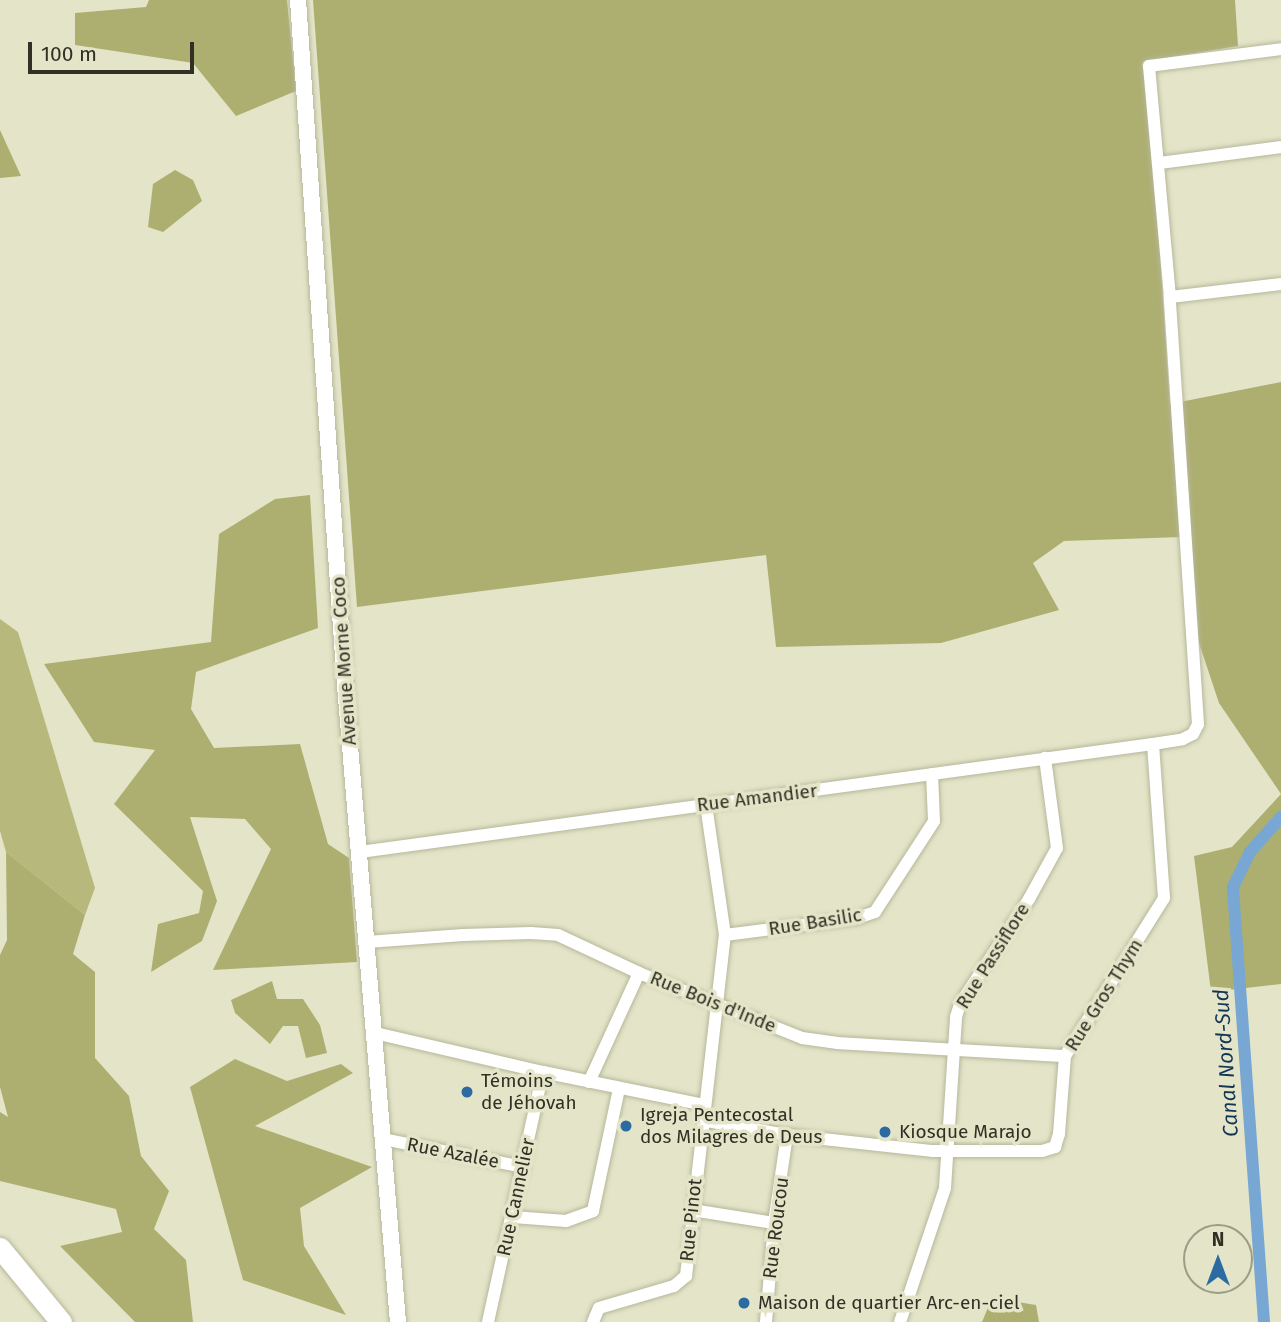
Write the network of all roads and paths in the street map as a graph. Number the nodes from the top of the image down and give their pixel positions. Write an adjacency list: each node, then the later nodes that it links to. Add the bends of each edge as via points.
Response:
1 (298, 0): 11 (street, Avenue Morne Coco)
2 (1281, 49): 4 (street, via 1149,66)
3 (1281, 148): 4 (street)
4 (1160, 163): 6 (street)
5 (1281, 284): 6 (street)
6 (1170, 297): 7 (street, Rue Amandier, via 1199,724 1183,739)
7 (1153, 744): 8 (street, Rue Amandier); 18 (street, Rue Gros Thym, via 1164,898)
8 (1045, 758): 9 (street, Rue Amandier); 17 (street, Rue Passiflore, via 1057,848 960,1004)
9 (932, 774): 10 (street, Rue Amandier); 12 (street, Rue Basilic, via 934,821 874,912)
10 (706, 805): 11 (street, Rue Amandier); 12 (street, Rue Pinot)
11 (360, 852): 13 (street, Avenue Morne Coco)
12 (724, 935): 15 (street, Rue Pinot)
13 (367, 942): 14 (street, Rue Bois d'Inde, via 558,935); 16 (street, Avenue Morne Coco)
14 (639, 973): 15 (street, Rue Bois d'Inde); 20 (street)
15 (718, 1005): 17 (street, Rue Bois d'Inde, via 802,1038); 22 (street, Rue Pinot)
16 (375, 1032): 19 (street); 25 (street, Avenue Morne Coco)
17 (954, 1049): 18 (street, Rue Bois d'Inde); 26 (street, Rue Passiflore)
18 (1065, 1056): 26 (street, Rue Gros Thym, via 1055,1147 1042,1151)
19 (543, 1073): 20 (street); 27 (street, Rue Cannelier)
20 (589, 1082): 21 (street)
21 (619, 1089): 22 (street); 29 (street, via 593,1211 566,1222)
22 (704, 1105): 23 (street, Rue Pinot)
23 (701, 1121): 24 (street, Rue Gros Thym); 28 (street, Rue Pinot)
24 (787, 1135): 26 (street, Rue Gros Thym); 30 (street, Rue Roucou)
25 (383, 1139): 27 (street, Rue Azalée); 33 (street, Avenue Morne Coco)
26 (947, 1151): 37 (street, Rue Passiflore, via 946,1188)
27 (523, 1167): 29 (street, Rue Cannelier)
28 (692, 1210): 30 (street); 35 (street, Rue Pinot, via 686,1276 674,1286 599,1308)
29 (513, 1217): 34 (street, Rue Cannelier)
30 (774, 1223): 36 (street, Rue Roucou)
31 (0, 1248): 32 (main road)
32 (61, 1322)
33 (398, 1322)
34 (488, 1322)
35 (593, 1322)
36 (766, 1322)
37 (900, 1322)

